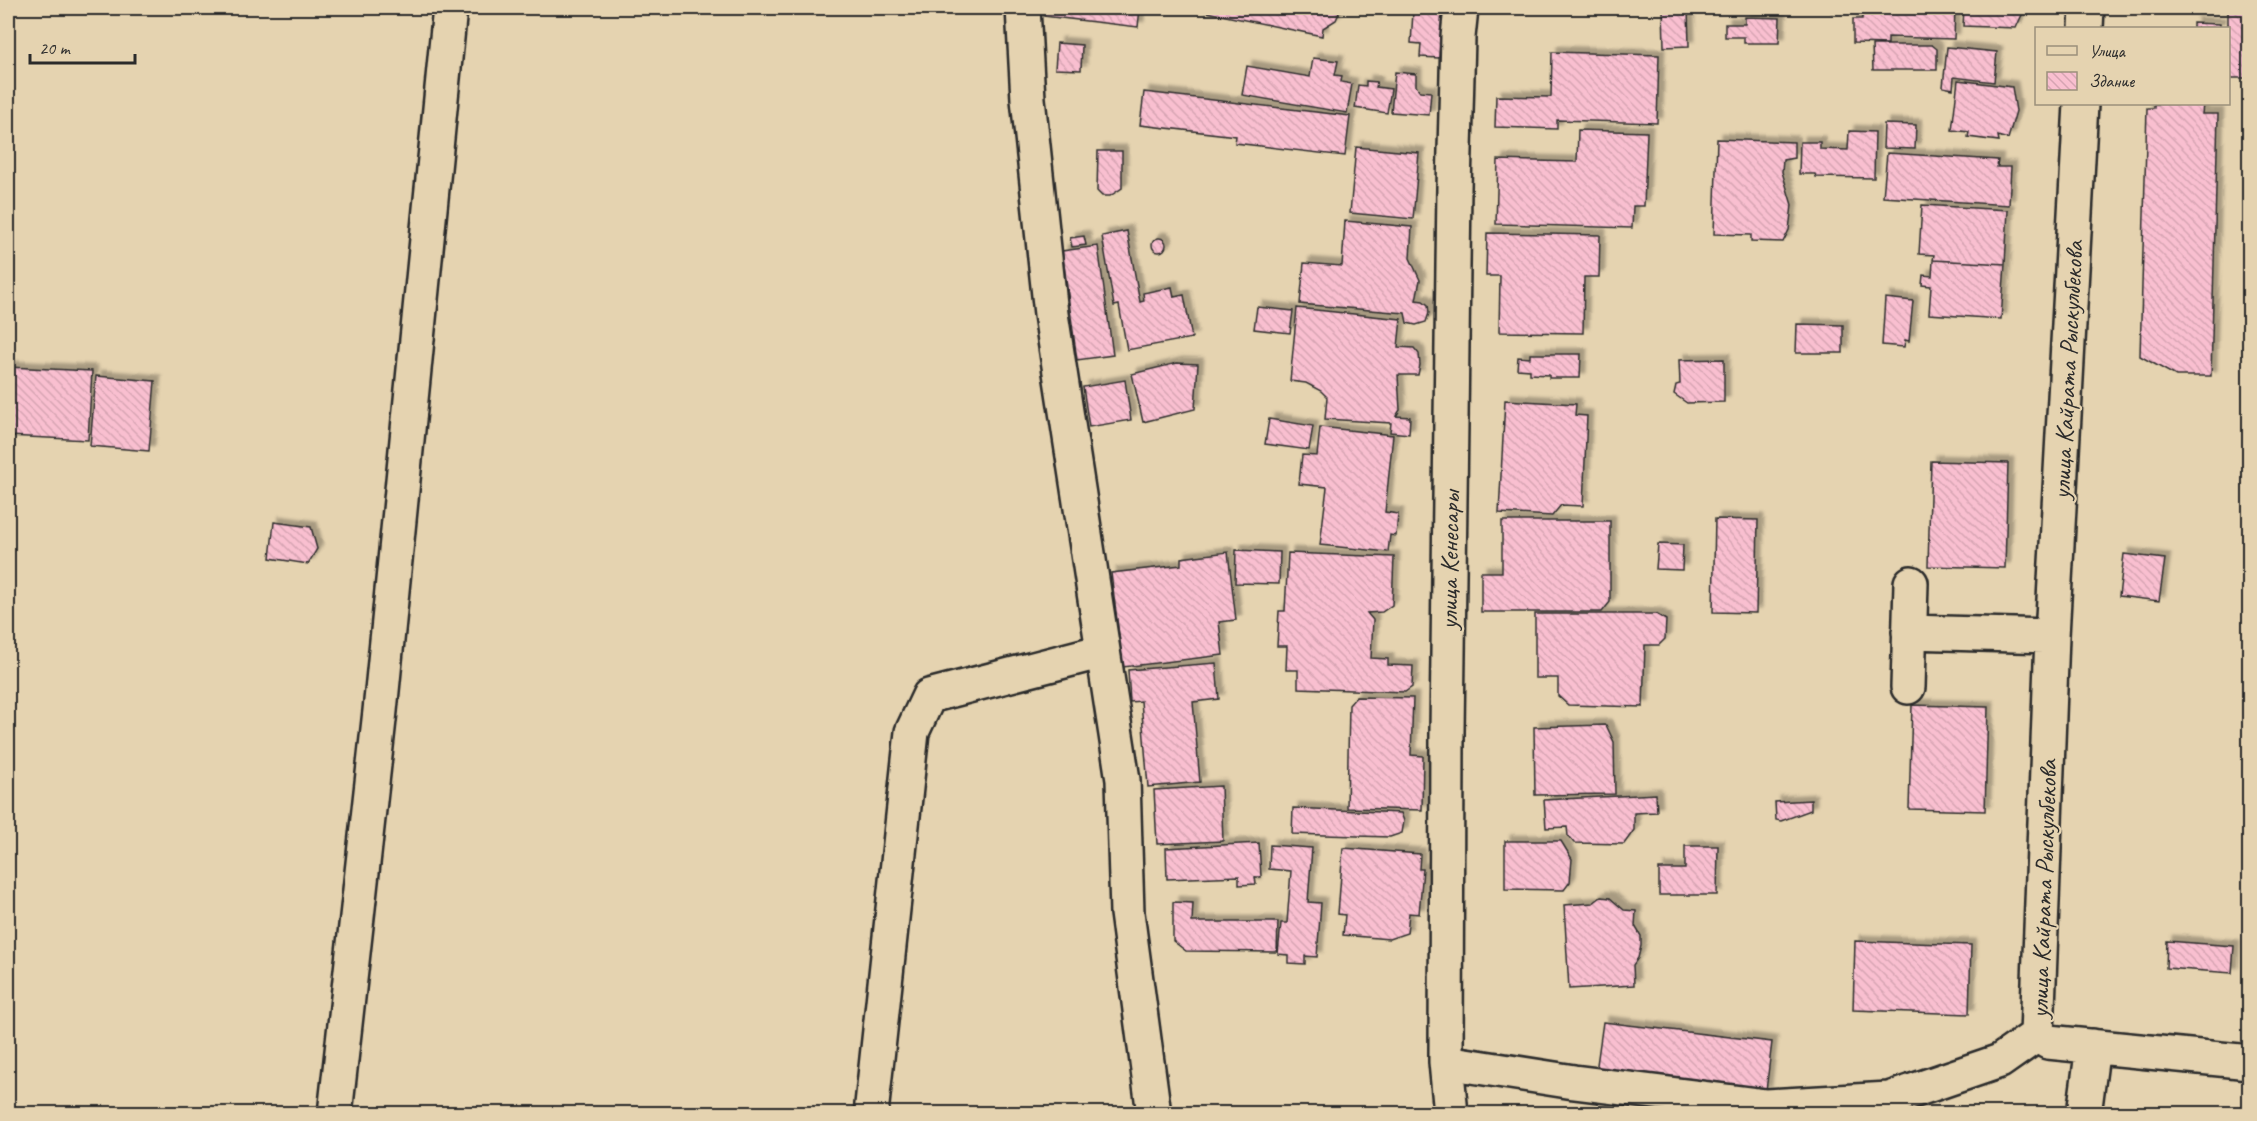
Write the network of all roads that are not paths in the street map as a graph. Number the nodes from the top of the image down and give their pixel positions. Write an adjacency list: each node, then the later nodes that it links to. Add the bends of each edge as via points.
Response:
1 (450, 8): 16 (street)
2 (1023, 8): 10 (street, via 1028,99 1051,314)
3 (1461, 8): 14 (street, улица Кенесары, via 1454,177)
4 (2087, 8): 5 (street)
5 (2085, 27)
6 (2081, 105): 9 (street, улица Кайрата Рыскулбекова)
7 (1911, 583): 8 (street)
8 (1909, 632): 9 (street); 11 (street)
9 (2052, 636): 12 (street, улица Кайрата Рыскулбекова)
10 (1103, 651): 17 (street, via 929,696 912,732); 18 (street, via 1123,780 1126,914)
11 (1908, 687)
12 (2037, 1035): 13 (street, улица Кайрата Рыскулбекова, via 2048,1042); 14 (street, via 2000,1061 1889,1099 1766,1106)
13 (2093, 1046): 15 (street, улица Кайрата Рыскулбекова); 20 (street)
14 (1446, 1062): 19 (street, улица Кенесары)
15 (2250, 1062)
16 (335, 1113)
17 (871, 1113)
18 (1154, 1113)
19 (1451, 1113)
20 (2084, 1113)

